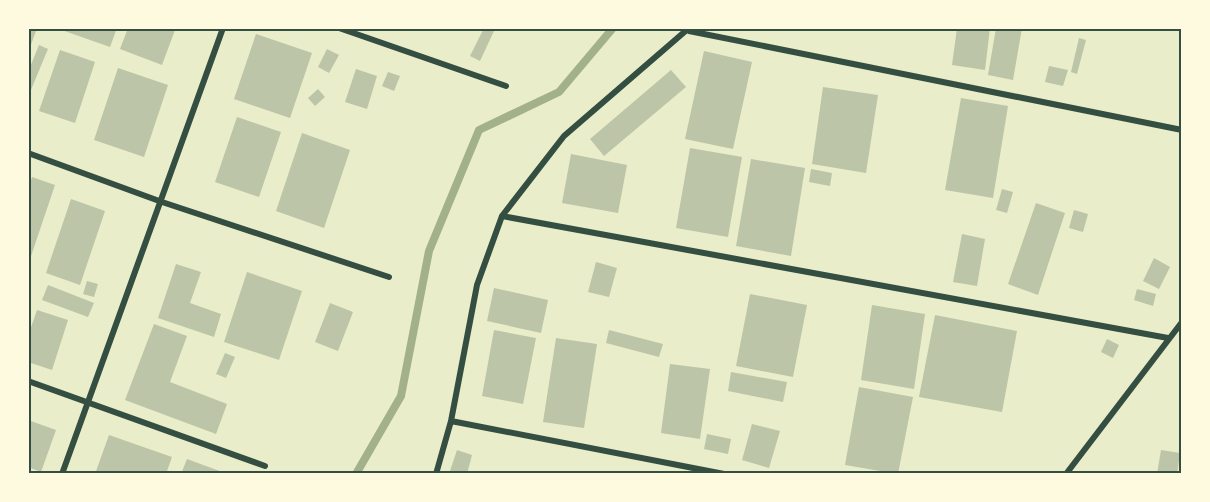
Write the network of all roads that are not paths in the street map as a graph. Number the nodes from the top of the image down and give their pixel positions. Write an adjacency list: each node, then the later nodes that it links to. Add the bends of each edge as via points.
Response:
1 (223, 28): 7 (street)
2 (339, 28): 4 (street)
3 (689, 30): 5 (street); 8 (street, via 564,136)
4 (506, 86)
5 (1182, 130)
6 (28, 153): 7 (street)
7 (162, 202): 9 (street); 13 (street)
8 (502, 216): 11 (street); 14 (street, via 477,285)
9 (389, 278)
10 (1182, 322): 11 (street)
11 (1168, 339): 19 (street)
12 (28, 381): 13 (street)
13 (88, 402): 15 (street); 16 (street)
14 (451, 421): 17 (street); 18 (street)
15 (265, 466)
16 (62, 474)
17 (436, 474)
18 (724, 474)
19 (1066, 474)

